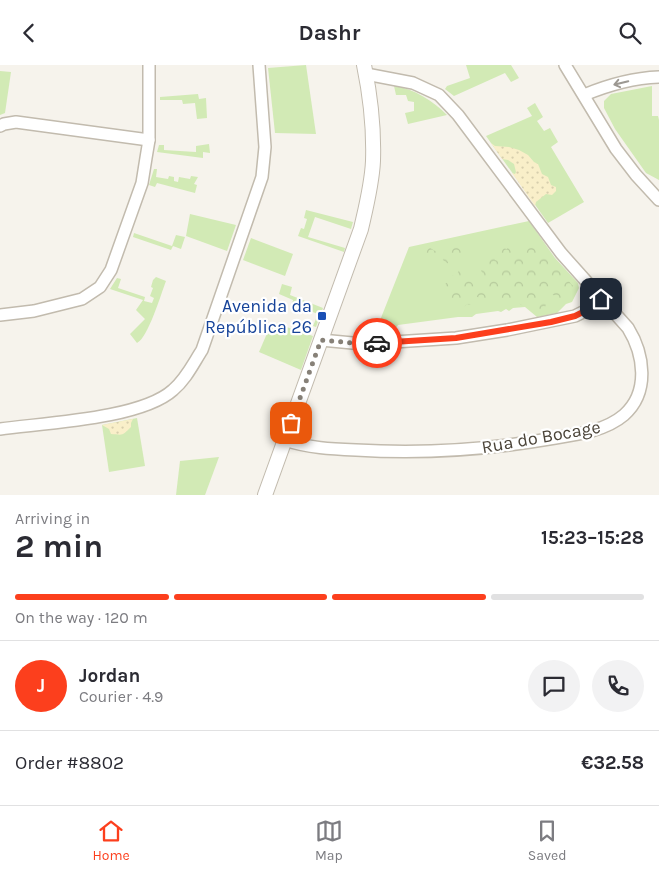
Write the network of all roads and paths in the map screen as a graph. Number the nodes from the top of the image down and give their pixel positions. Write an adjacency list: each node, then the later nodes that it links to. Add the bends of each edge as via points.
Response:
1 (149, 65): 8 (street)
2 (260, 65): 13 (street, via 265,147 262,177 202,350 189,372 172,391 124,412)
3 (565, 65): 6 (street)
4 (365, 70): 10 (street, Rua do Bocage, via 414,83 438,95 458,115 556,246); 12 (street, via 373,161 369,195 361,229)
5 (659, 77): 6 (street, one-way to 6, via 625,82)
6 (584, 95): 9 (street, via 626,162)
7 (0, 126): 8 (street, via 16,122)
8 (149, 140): 11 (street, via 142,183 112,270 100,287 69,303)
9 (659, 200)
10 (601, 299): 12 (street, via 575,316 507,330 363,344); 14 (street, Rua do Bocage, via 635,339 642,367 642,381 633,405 611,424 509,446 454,451 313,448)
11 (0, 315)
12 (321, 340): 14 (street)
13 (0, 429)
14 (285, 440): 15 (street)
15 (265, 495)

